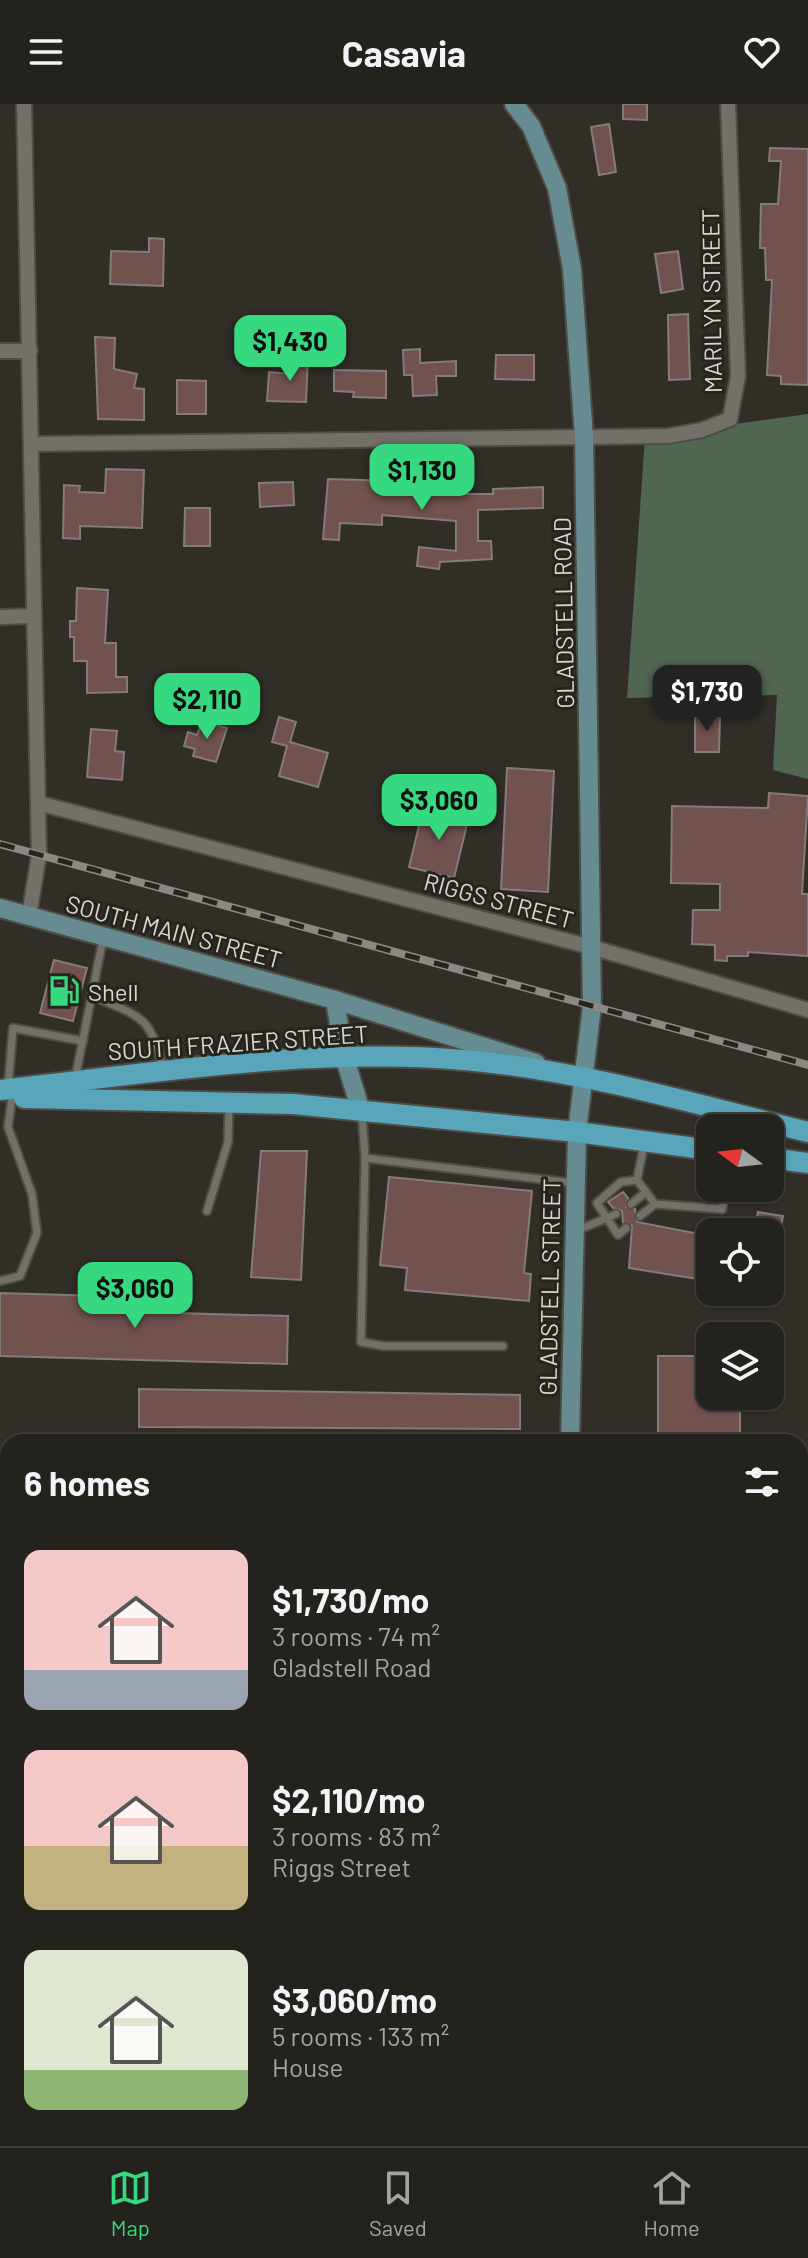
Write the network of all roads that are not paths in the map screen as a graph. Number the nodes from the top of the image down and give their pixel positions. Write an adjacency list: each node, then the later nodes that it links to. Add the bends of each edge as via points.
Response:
1 (24, 104): 5 (street)
2 (514, 104): 6 (street, GLADSTELL ROAD, via 531,126 557,188 572,269)
3 (728, 104): 6 (street, MARILYN STREET, via 738,376 730,419 668,436)
4 (0, 351): 5 (street)
5 (30, 351): 7 (street)
6 (584, 437): 7 (street, MARILYN STREET); 14 (street, GLADSTELL ROAD)
7 (31, 444): 8 (street)
8 (34, 616): 9 (street); 10 (street)
9 (0, 617)
10 (38, 803): 12 (street, via 39,855); 14 (street, RIGGS STREET)
11 (0, 908): 12 (street, SOUTH MAIN STREET)
12 (29, 916): 13 (street, SOUTH MAIN STREET)
13 (104, 936): 15 (lane); 16 (street, SOUTH MAIN STREET)
14 (591, 947): 17 (street, RIGGS STREET); 21 (street, GLADSTELL ROAD)
15 (92, 996): 18 (lane); 20 (lane, via 139,1017 155,1033)
16 (335, 1000): 19 (street); 21 (street, SOUTH MAIN STREET)
17 (808, 1010)
18 (83, 1041): 22 (lane); 23 (lane, via 13,1028)
19 (344, 1056): 20 (main road, SOUTH FRAZIER STREET); 21 (main road, SOUTH FRAZIER STREET, via 466,1060); 25 (street)
20 (164, 1072): 22 (main road, SOUTH FRAZIER STREET)
21 (585, 1078): 26 (street, GLADSTELL ROAD); 27 (main road, SOUTH FRAZIER STREET)
22 (74, 1082): 23 (main road, SOUTH FRAZIER STREET)
23 (7, 1092): 24 (main road, SOUTH FRAZIER STREET); 45 (lane, via 8,1127 32,1194 37,1233 20,1276)
24 (229, 1103): 25 (main road, SOUTH FRAZIER STREET); 39 (lane, via 228,1142)
25 (361, 1111): 26 (main road, SOUTH FRAZIER STREET); 30 (lane)
26 (577, 1132): 28 (main road, SOUTH FRAZIER STREET); 34 (street, GLADSTELL STREET)
27 (808, 1132)
28 (645, 1141): 29 (main road, SOUTH FRAZIER STREET); 33 (lane)
29 (696, 1148)
30 (365, 1158): 34 (lane); 46 (lane, via 361,1342)
31 (784, 1160): 32 (main road)
32 (808, 1163)
33 (637, 1180): 35 (lane); 42 (lane, via 621,1182 597,1203)
34 (575, 1183): 44 (street, GLADSTELL STREET)
35 (646, 1192): 37 (lane); 38 (lane)
36 (723, 1202): 38 (lane, via 722,1209)
37 (631, 1204)
38 (655, 1204): 41 (lane)
39 (207, 1211)
40 (616, 1214): 42 (lane)
41 (640, 1216)
42 (608, 1219): 43 (lane, via 618,1235); 44 (lane)
43 (626, 1228)
44 (574, 1232): 47 (street, GLADSTELL STREET)
45 (0, 1281)
46 (503, 1346)
47 (570, 1434)

